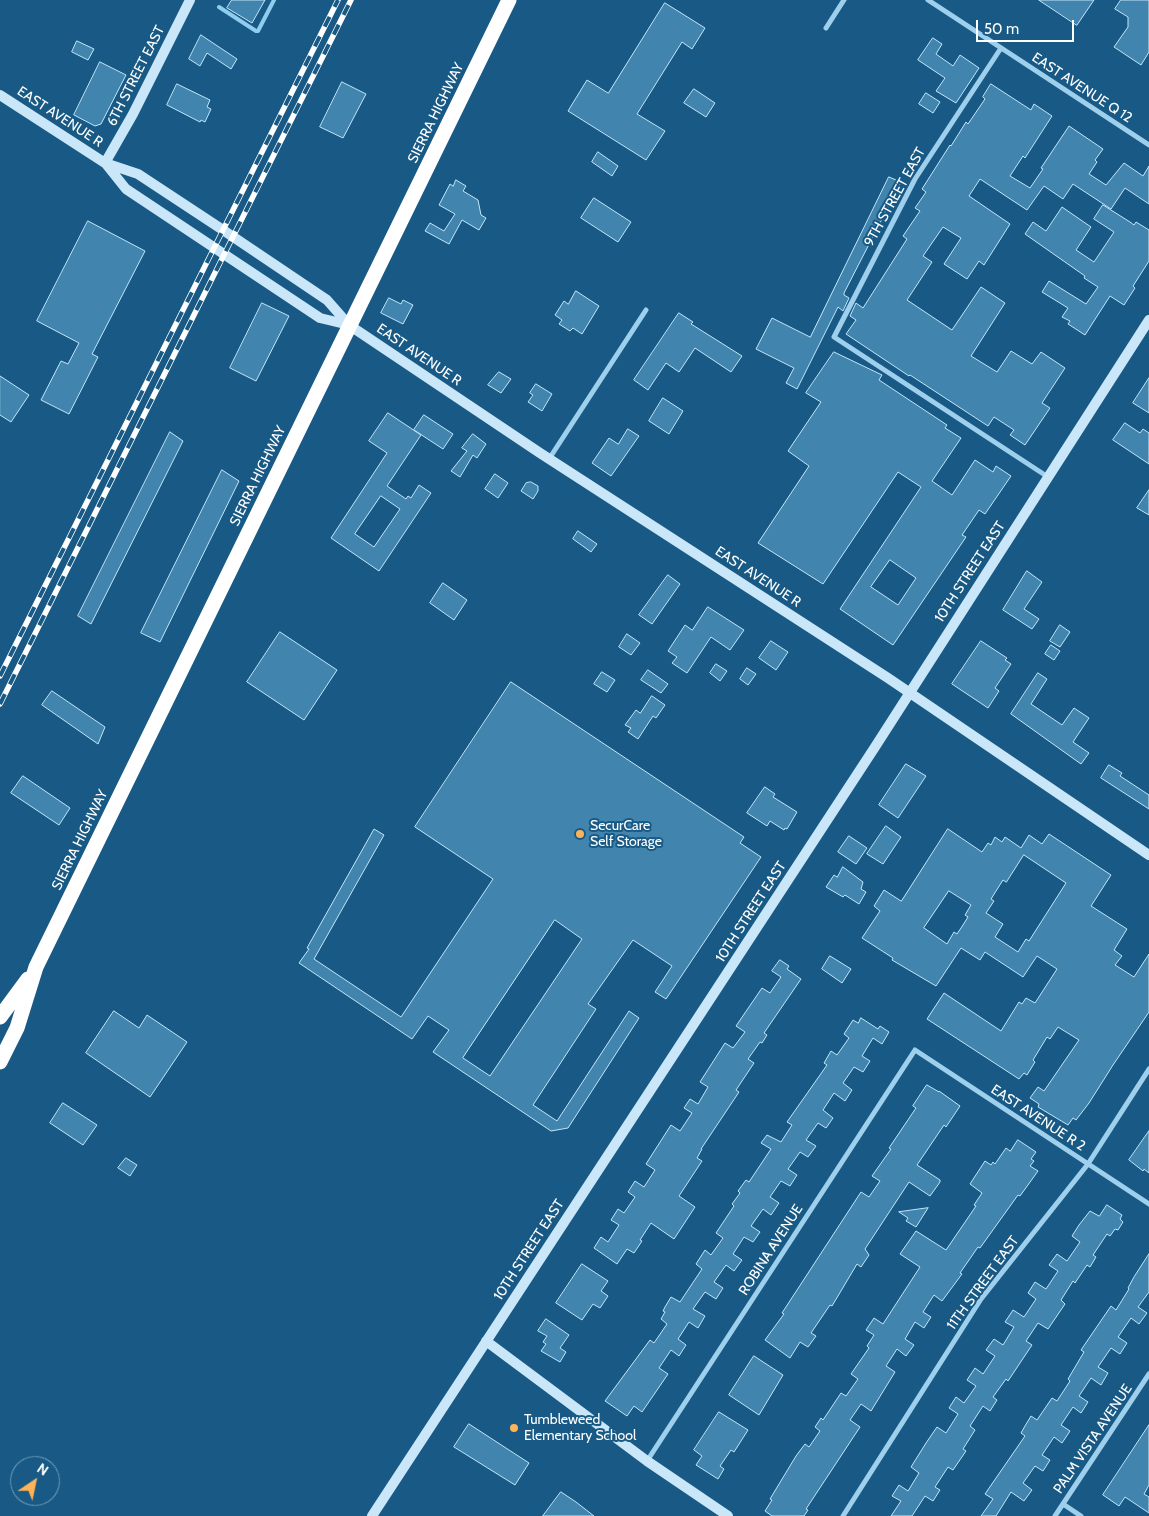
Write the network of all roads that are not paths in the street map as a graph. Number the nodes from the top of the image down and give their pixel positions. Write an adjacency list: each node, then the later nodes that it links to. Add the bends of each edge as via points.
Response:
1 (190, 0): 9 (main road, 6TH STREET EAST)
2 (509, 0): 12 (highway, SIERRA HIGHWAY)
3 (844, 0): 5 (street)
4 (928, 0): 6 (street, EAST AVENUE Q 12)
5 (826, 28)
6 (1001, 48): 8 (street, EAST AVENUE Q 12); 14 (street, 9TH STREET EAST, via 915,179 834,337)
7 (0, 95): 9 (main road, EAST AVENUE R)
8 (1149, 145)
9 (105, 163): 12 (main road, EAST AVENUE R, via 138,174 233,236 327,300); 12 (main road, EAST AVENUE R, via 126,189 320,318)
10 (646, 310): 13 (street)
11 (1149, 320): 14 (main road, 10TH STREET EAST)
12 (349, 325): 13 (main road, EAST AVENUE R); 17 (highway, SIERRA HIGHWAY)
13 (549, 459): 15 (main road, EAST AVENUE R)
14 (1048, 476): 15 (main road, 10TH STREET EAST)
15 (909, 692): 16 (main road, EAST AVENUE R); 24 (main road, 10TH STREET EAST)
16 (1149, 854)
17 (36, 967): 18 (highway, SIERRA HIGHWAY); 20 (highway, SIERRA HIGHWAY, via 17,1028)
18 (0, 1018)
19 (915, 1050): 22 (street, EAST AVENUE R 2); 26 (street, ROBINA AVENUE)
20 (0, 1062)
21 (1149, 1069): 22 (street, 11TH STREET EAST)
22 (1088, 1164): 23 (street, EAST AVENUE R 2); 30 (street, 11TH STREET EAST, via 981,1300)
23 (1149, 1204)
24 (486, 1341): 26 (main road); 28 (main road, 10TH STREET EAST)
25 (1149, 1374): 27 (street, PALM VISTA AVENUE)
26 (647, 1461): 29 (main road)
27 (1062, 1504): 31 (street, PALM VISTA AVENUE); 32 (street)
28 (372, 1516)
29 (728, 1516)
30 (843, 1516)
31 (1055, 1516)
32 (1081, 1516)

